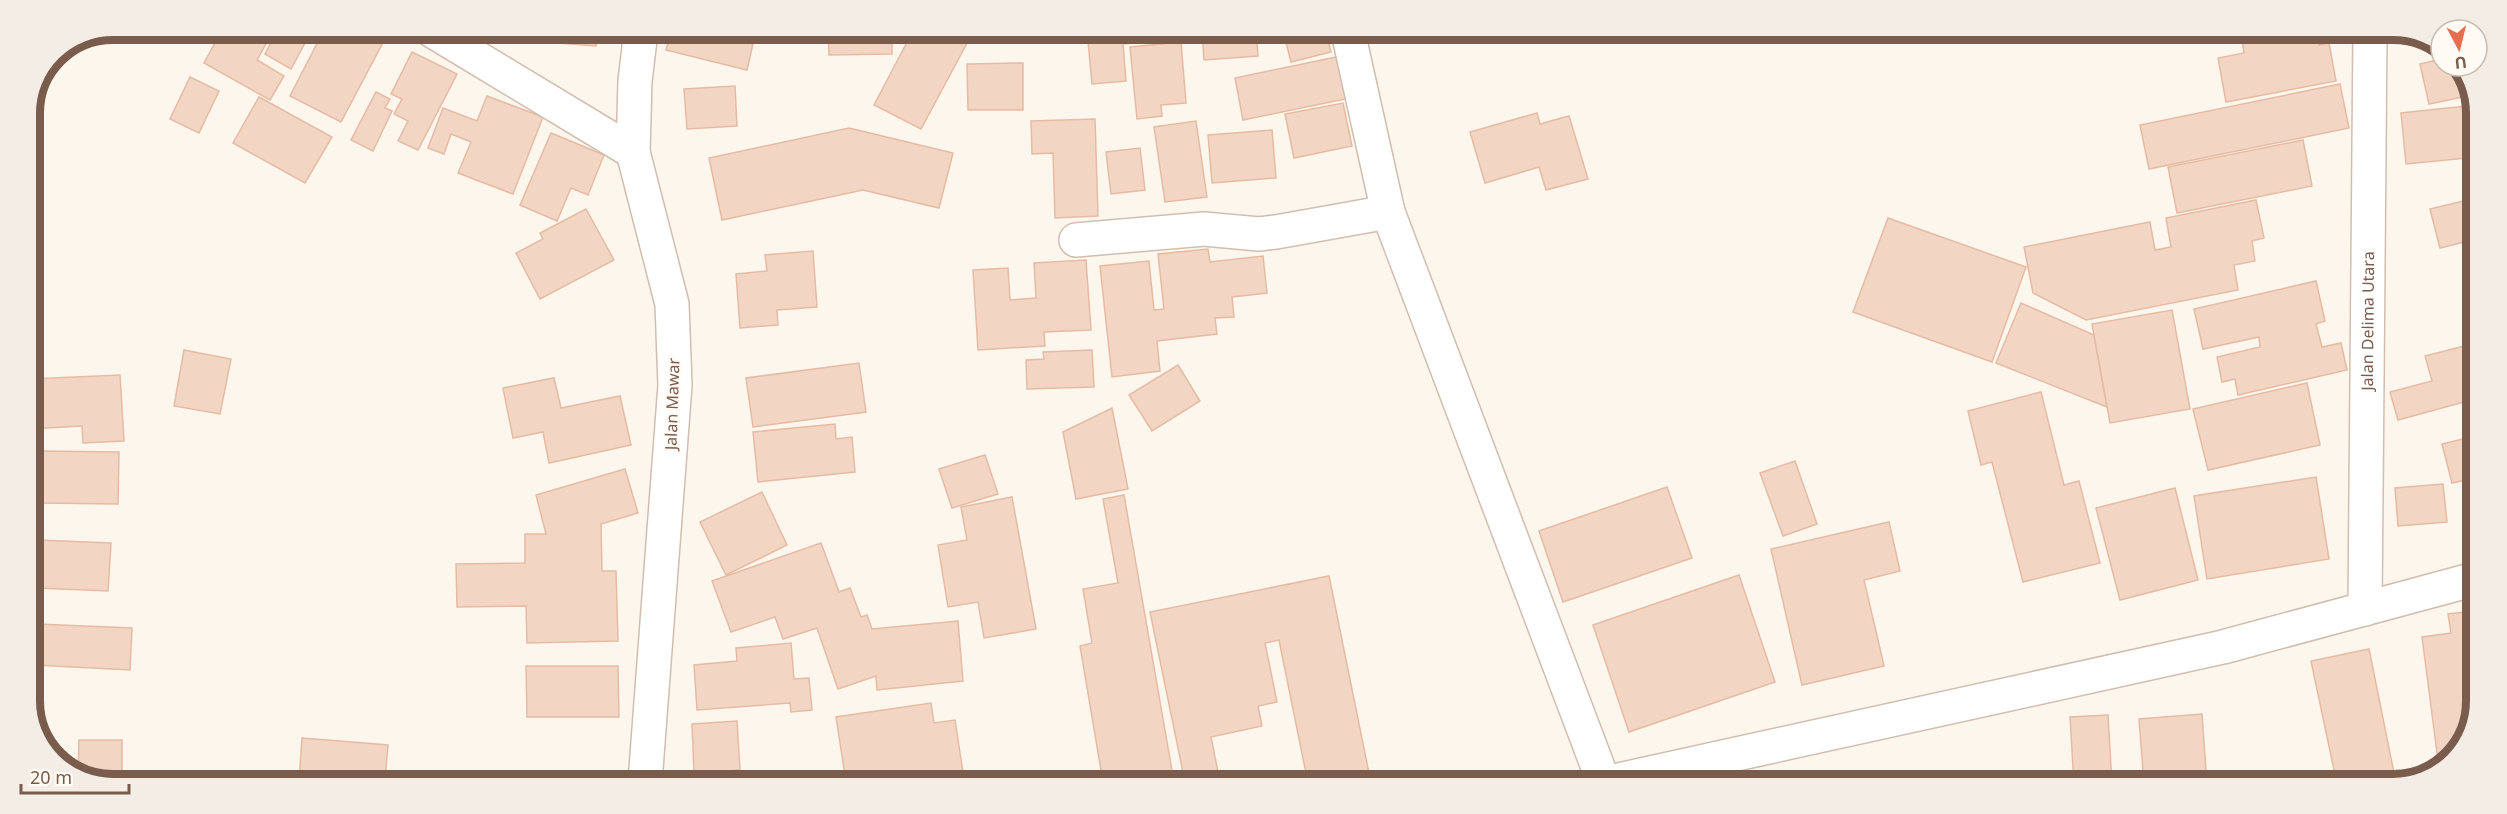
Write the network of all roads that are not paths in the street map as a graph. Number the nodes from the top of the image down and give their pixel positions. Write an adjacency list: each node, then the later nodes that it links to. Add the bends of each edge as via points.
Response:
1 (449, 41): 5 (street)
2 (640, 41): 5 (street, Jalan Mawar)
3 (1350, 41): 6 (street)
4 (2370, 41): 9 (street, Jalan Delima Utara)
5 (633, 152): 10 (street, Jalan Mawar, via 672,304 675,385)
6 (1388, 212): 7 (street, via 1268,233 1204,229); 11 (street)
7 (1076, 240)
8 (2466, 581): 9 (street)
9 (2365, 609): 12 (street, via 2223,647)
10 (646, 774)
11 (1601, 774)
12 (1645, 774)

